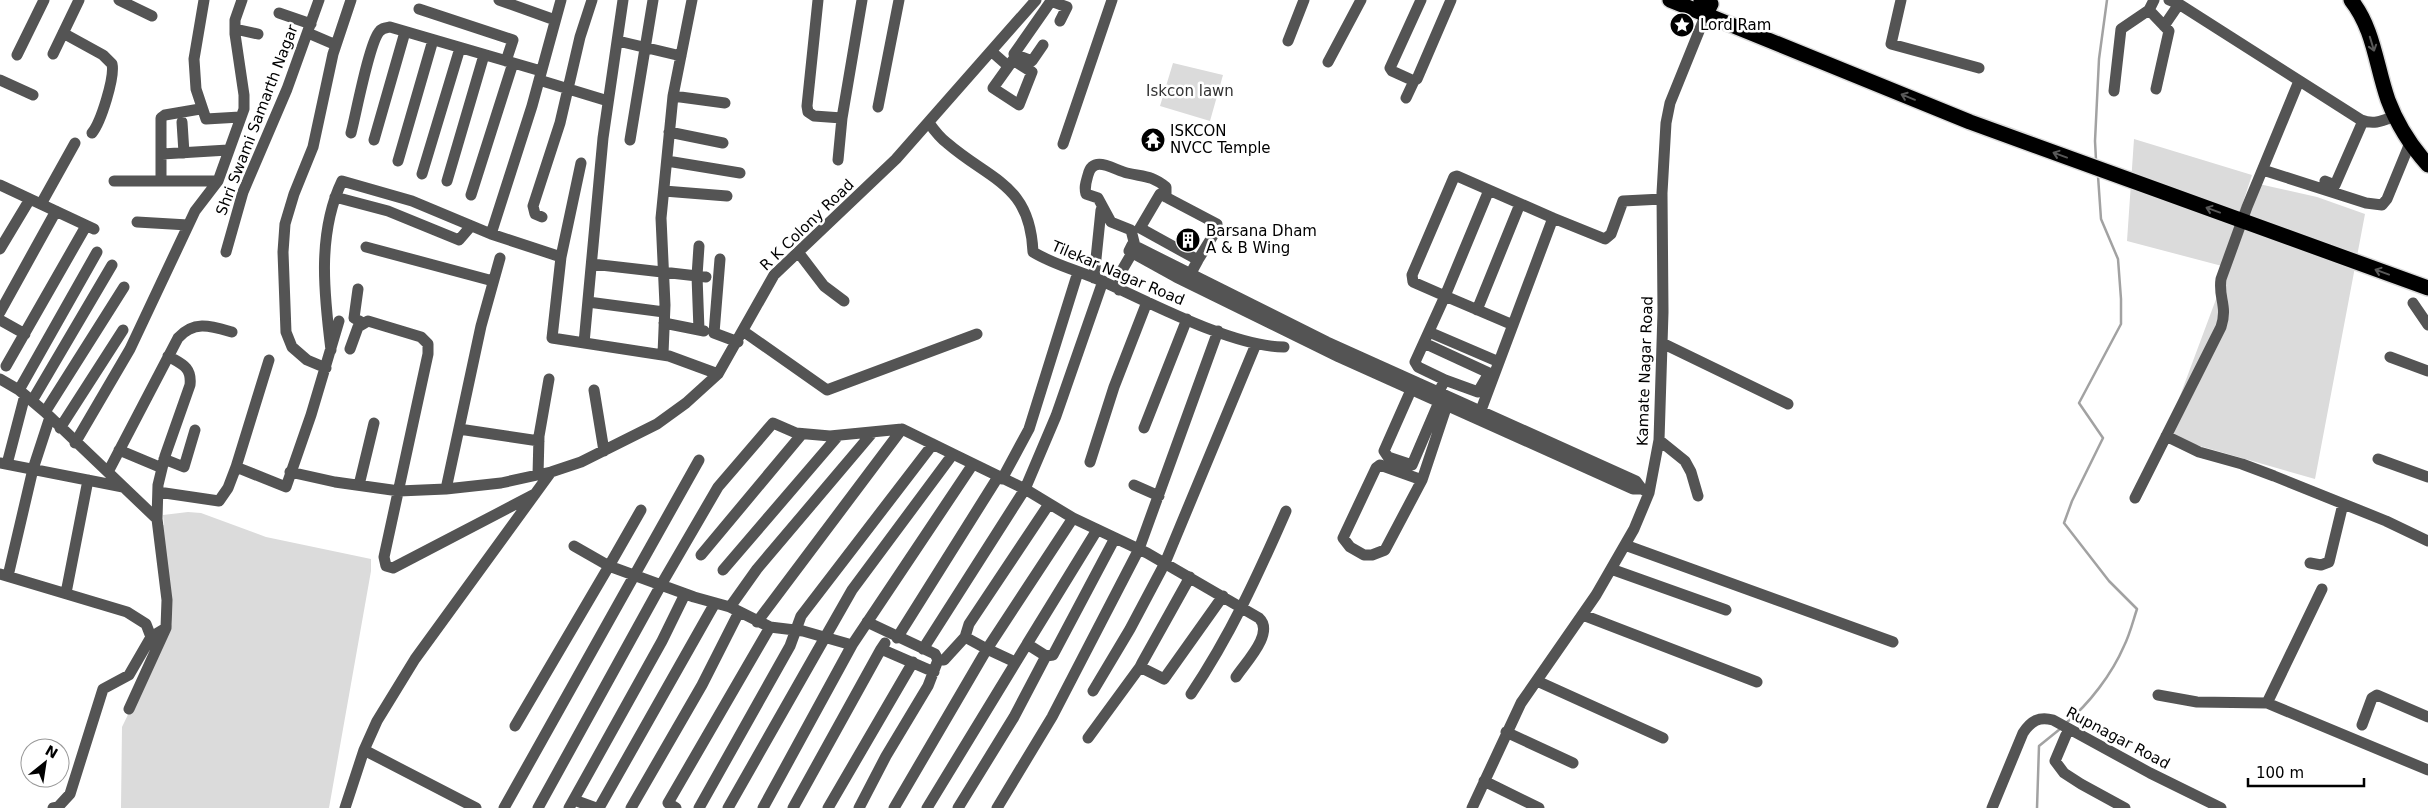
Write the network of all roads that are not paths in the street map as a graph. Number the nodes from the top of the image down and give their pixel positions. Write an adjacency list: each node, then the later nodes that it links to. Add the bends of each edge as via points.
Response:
1 (44, 0): 52 (street)
2 (79, 0): 41 (street)
3 (120, 0): 32 (street)
4 (204, 0): 71 (street, via 194,59 196,89)
5 (242, 0): 39 (street)
6 (319, 0): 38 (street, Shri Swami Samarth Nagar)
7 (351, 0): 46 (street)
8 (499, 0): 26 (street)
9 (561, 0): 34 (street)
10 (592, 0): 63 (street)
11 (623, 0): 44 (street)
12 (653, 0): 48 (street)
13 (692, 0): 54 (street)
14 (818, 0): 75 (street, via 808,112 814,116)
15 (862, 0): 75 (street)
16 (899, 0): 72 (street)
17 (1036, 0): 33 (street)
18 (1112, 0): 87 (street)
19 (1304, 0): 45 (street)
20 (1361, 0): 56 (street)
21 (1421, 0): 61 (street, via 1390,68)
22 (1451, 0): 61 (street)
23 (1670, 0): 28 (highway)
24 (1901, 0): 58 (street, via 1891,44)
25 (2174, 2): 37 (street); 62 (street)
26 (517, 3): 34 (street)
27 (2358, 3): 73 (highway, one-way to 73)
28 (1708, 5): 113 (street, Kamate Nagar Road, via 1670,103); 120 (highway, one-way to 28, via 1970,122)
29 (2152, 5): 37 (street); 65 (street, via 2121,29)
30 (419, 9): 55 (street, via 512,40)
31 (279, 13): 38 (street)
32 (152, 16)
33 (1021, 17): 36 (street); 50 (street)
34 (556, 20): 59 (street)
35 (1060, 21): 36 (street, via 1067,8 1051,1)
36 (1033, 26): 47 (street, via 1014,54 1032,61)
37 (2164, 26): 64 (street, via 2169,31)
38 (309, 28): 46 (street); 130 (street, Shri Swami Samarth Nagar, via 243,192)
39 (235, 29): 42 (street); 74 (street, via 244,95)
40 (405, 32): 43 (street); 81 (street, via 390,27 378,33); 82 (street)
41 (63, 33): 51 (street); 80 (street, via 103,55 112,64 104,107)
42 (258, 34)
43 (433, 40): 49 (street); 92 (street)
44 (618, 41): 48 (street); 69 (street)
45 (1288, 41)
46 (336, 44): 187 (street, via 313,147 285,224 283,252 286,332 292,347 307,360)
47 (1042, 45)
48 (646, 47): 54 (street); 83 (street)
49 (460, 48): 53 (street); 98 (street)
50 (991, 51): 57 (street); 78 (street)
51 (53, 54)
52 (17, 55)
53 (484, 55): 55 (street); 104 (street)
54 (681, 56): 67 (street)
55 (510, 62): 59 (street); 109 (street)
56 (1328, 62)
57 (1008, 66)
58 (1979, 68)
59 (540, 76): 63 (street); 124 (street)
60 (0, 80): 66 (street)
61 (1414, 81): 68 (street)
62 (2299, 81): 76 (street); 96 (street)
63 (568, 89): 69 (street); 118 (street, via 533,206 535,214)
64 (2156, 89)
65 (2114, 91)
66 (33, 95)
67 (673, 96): 70 (street); 79 (street)
68 (1406, 98)
69 (608, 101): 101 (street)
70 (725, 103)
71 (201, 104): 74 (street, via 206,119); 90 (street, via 200,109 161,118)
72 (878, 107)
73 (2395, 116): 76 (street, via 2378,123); 86 (highway)
74 (240, 117): 88 (street)
75 (842, 118): 91 (street)
76 (2363, 121): 105 (street, via 2335,185)
77 (182, 122): 89 (street)
78 (928, 123): 131 (street, R K Colony Road, via 864,191); 138 (street, Tilekar Nagar Road, via 946,143 1017,197 1025,208 1034,252)
79 (670, 132): 84 (street); 93 (street)
80 (92, 133)
81 (351, 133)
82 (374, 140)
83 (630, 140)
84 (723, 142)
85 (75, 143): 114 (street)
86 (2410, 143): 95 (highway); 96 (street, via 2382,205 2366,203)
87 (1063, 144)
88 (228, 150): 89 (street); 103 (street)
89 (184, 153): 90 (street)
90 (162, 154): 100 (street)
91 (838, 160)
92 (398, 161)
93 (666, 161): 97 (street); 108 (street)
94 (581, 163): 99 (street)
95 (2428, 165)
96 (2263, 170): 120 (street)
97 (740, 173)
98 (422, 174)
99 (578, 177): 101 (street); 132 (street)
100 (162, 180): 102 (street); 103 (street)
101 (600, 180): 136 (street)
102 (114, 181)
103 (218, 181): 122 (street)
104 (447, 181)
105 (2325, 181)
106 (1, 187): 114 (street)
107 (1489, 190): 115 (street); 148 (street); 148 (street, via 1457,176 1452,181 1412,278 1413,282)
108 (664, 191): 110 (street); 139 (street, via 661,218)
109 (471, 195)
110 (727, 196)
111 (1166, 197): 127 (street, via 1166,187 1141,174 1127,173 1106,165 1089,169 1084,189 1086,194 1098,198 1111,222 1134,233); 135 (street, via 1217,224); 135 (street, via 1160,194 1140,228)
112 (335, 198): 123 (street, via 388,211 459,240); 123 (street, via 342,181 412,201); 179 (street, via 326,242 324,282)
113 (1662, 199): 119 (street, via 1623,201 1611,234 1605,239); 176 (street, Kamate Nagar Road)
114 (35, 201): 117 (street); 128 (street)
115 (1520, 204): 119 (street); 153 (street)
116 (1101, 210): 142 (street)
117 (56, 211): 154 (street); 170 (street, via 90,228)
118 (542, 217)
119 (1553, 218): 161 (street)
120 (2242, 221): 145 (highway, one-way to 120); 209 (street, via 2221,279 2225,315 2221,327)
121 (137, 222): 122 (street)
122 (188, 225): 172 (street)
123 (471, 226): 124 (street)
124 (491, 234): 132 (street)
125 (699, 246): 140 (street)
126 (366, 247): 143 (street)
127 (1133, 249): 141 (street); 147 (street, via 1121,272)
128 (0, 250)
129 (97, 252): 195 (street)
130 (226, 252)
131 (798, 252): 149 (street, via 824,286); 165 (street, R K Colony Road, via 767,285)
132 (561, 257): 174 (street, via 552,338)
133 (500, 258): 143 (street)
134 (720, 259): 169 (street)
135 (1198, 260): 141 (street)
136 (592, 264): 139 (street); 150 (street)
137 (112, 265): 195 (street)
138 (1078, 272): 142 (street, Tilekar Nagar Road); 230 (street, via 1030,429)
139 (663, 273): 140 (street); 155 (street)
140 (702, 277): 164 (street)
141 (1188, 279): 194 (street); 196 (street)
142 (1098, 280): 147 (street, Tilekar Nagar Road); 237 (street, via 1056,416)
143 (493, 281): 204 (street)
144 (124, 287): 157 (street)
145 (2428, 288)
146 (358, 289): 160 (street, via 354,318)
147 (1119, 290): 151 (street, Tilekar Nagar Road)
148 (1445, 296): 153 (street); 168 (street)
149 (844, 301)
150 (588, 302): 155 (street); 174 (street)
151 (1147, 302): 156 (street, Tilekar Nagar Road); 219 (street, via 1114,387)
152 (2413, 303): 162 (street)
153 (1477, 310): 161 (street)
154 (0, 312)
155 (664, 318): 164 (street); 181 (street)
156 (1187, 318): 166 (street, Tilekar Nagar Road); 203 (street)
157 (104, 319): 163 (street); 198 (street)
158 (0, 320): 170 (street)
159 (339, 321): 179 (street)
160 (363, 323): 180 (street); 238 (street, via 368,321 421,338 428,344)
161 (1513, 325): 185 (street)
162 (2428, 325)
163 (123, 330): 172 (street); 201 (street)
164 (699, 330): 169 (street)
165 (743, 331): 171 (street, via 827,390); 173 (street, R K Colony Road)
166 (1218, 331): 177 (street, Tilekar Nagar Road); 242 (street)
167 (232, 332): 182 (street, via 202,325 189,328 178,338)
168 (1429, 332): 175 (street); 185 (street)
169 (714, 333): 173 (street)
170 (25, 334): 186 (street)
171 (977, 334)
172 (136, 338): 212 (street)
173 (738, 342): 189 (street, R K Colony Road)
174 (584, 343): 181 (street)
175 (1424, 343): 192 (street, via 1415,365); 192 (street, via 1489,373 1478,392)
176 (1662, 343): 197 (street); 210 (street, Kamate Nagar Road)
177 (1256, 344): 178 (street, Tilekar Nagar Road); 259 (street)
178 (1284, 347)
179 (331, 350): 187 (street)
180 (350, 350)
181 (662, 354): 189 (street)
182 (168, 356): 214 (street); 221 (street, via 188,369 191,375)
183 (2390, 357): 188 (street)
184 (269, 360): 223 (street)
185 (1499, 362): 199 (street)
186 (6, 366)
187 (326, 368): 226 (street)
188 (2428, 371)
189 (718, 374): 215 (street, R K Colony Road, via 657,424)
190 (0, 379): 195 (street)
191 (549, 379): 211 (street)
192 (1445, 380): 196 (street)
193 (594, 390): 215 (street)
194 (1411, 390): 196 (street); 196 (street, via 1384,451 1388,458 1412,465)
195 (25, 395): 198 (street); 220 (street)
196 (1442, 400): 199 (street); 232 (street)
197 (1788, 404)
198 (47, 414): 201 (street); 224 (street)
199 (1479, 416): 239 (street, via 1634,489)
200 (374, 423): 233 (street)
201 (60, 428): 212 (street)
202 (902, 428): 206 (street); 213 (street); 276 (street)
203 (1144, 428)
204 (458, 429): 211 (street); 236 (street)
205 (195, 430): 221 (street, via 184,467)
206 (873, 432): 208 (street); 273 (street, via 757,569)
207 (802, 434): 208 (street); 257 (street); 266 (street, via 772,423 718,486)
208 (838, 436): 262 (street)
209 (2166, 436): 244 (street); 246 (street, via 2199,452 2242,464)
210 (1659, 440): 239 (street, Kamate Nagar Road); 243 (street, via 1686,461)
211 (539, 441): 228 (street)
212 (75, 443): 225 (street)
213 (933, 444): 216 (street); 280 (street, via 838,565)
214 (119, 450): 221 (street); 225 (street)
215 (604, 451): 227 (street, R K Colony Road)
216 (953, 454): 222 (street); 281 (street, via 868,567)
217 (2378, 459): 229 (street)
218 (699, 460): 264 (street)
219 (1090, 462)
220 (3, 464): 224 (street)
221 (163, 464): 240 (street)
222 (973, 464): 230 (street); 277 (street)
223 (236, 466): 226 (street, via 286,487); 240 (street, via 219,501)
224 (33, 470): 231 (street); 263 (street)
225 (108, 472): 235 (street)
226 (290, 472): 233 (street, R K Colony Road)
227 (551, 472): 228 (street, R K Colony Road); 241 (street)
228 (538, 475): 236 (street, R K Colony Road)
229 (2428, 477)
230 (1000, 478): 237 (street); 282 (street)
231 (88, 480): 235 (street); 268 (street)
232 (1422, 480): 232 (street, via 1385,550 1364,555 1350,547 1343,538 1376,468 1380,465)
233 (360, 485): 238 (street, R K Colony Road)
234 (1134, 485): 242 (street)
235 (124, 487): 249 (street)
236 (446, 489): 238 (street, R K Colony Road)
237 (1025, 489): 245 (street); 289 (street)
238 (399, 491): 241 (street, via 384,557 389,568)
239 (1646, 491): 254 (street, Kamate Nagar Road)
240 (158, 492): 249 (street)
241 (535, 494): 311 (street, via 415,659 377,721)
242 (1159, 496): 256 (street)
243 (1698, 496)
244 (2135, 498)
245 (1049, 504): 250 (street); 284 (street, via 969,624)
246 (2343, 504): 253 (street); 258 (street, via 2328,562 2321,565)
247 (641, 510): 260 (street)
248 (1286, 511): 272 (street)
249 (157, 518): 279 (street, via 167,600)
250 (1073, 518): 251 (street); 290 (street)
251 (1097, 530): 252 (street); 287 (street)
252 (1116, 538): 256 (street); 291 (street, via 1052,655)
253 (2427, 538)
254 (1625, 545): 261 (street, Kamate Nagar Road); 285 (street)
255 (574, 546): 260 (street)
256 (1139, 549): 259 (street); 333 (street, via 1052,717)
257 (701, 555)
258 (2310, 562)
259 (1165, 563): 265 (street); 299 (street)
260 (609, 566): 264 (street); 306 (street)
261 (1611, 569): 274 (street); 275 (street, Kamate Nagar Road)
262 (723, 570)
263 (4, 575): 268 (street)
264 (633, 576): 266 (street); 320 (street)
265 (1190, 578): 270 (street); 295 (street)
266 (661, 585): 269 (street); 321 (street)
267 (2322, 589): 302 (street)
268 (66, 593): 283 (street, via 127,612 146,624)
269 (685, 594): 271 (street); 315 (street)
270 (1223, 596): 272 (street); 295 (street, via 1164,679)
271 (715, 603): 273 (street); 322 (street)
272 (1243, 608): 296 (street, via 1263,622 1265,630); 300 (street)
273 (735, 609): 276 (street); 323 (street, via 702,685)
274 (1726, 610)
275 (1583, 615): 297 (street, Kamate Nagar Road); 298 (street)
276 (757, 622): 278 (street)
277 (867, 622): 282 (street); 286 (street)
278 (770, 627): 280 (street); 316 (street)
279 (166, 628): 283 (street); 303 (street)
280 (794, 631): 281 (street); 324 (street, via 790,646)
281 (826, 636): 286 (street); 325 (street)
282 (894, 636): 288 (street); 289 (street)
283 (151, 637): 318 (street, via 129,675 103,689 70,794)
284 (965, 637): 290 (street); 294 (street)
285 (1893, 642)
286 (852, 644): 326 (street)
287 (1027, 644): 291 (street); 293 (street)
288 (881, 649): 292 (street); 327 (street)
289 (923, 649): 294 (street, via 935,654)
290 (988, 649): 293 (street); 330 (street)
291 (1046, 656): 332 (street, via 1014,717)
292 (913, 662): 294 (street); 328 (street)
293 (1016, 662): 331 (street)
294 (936, 666): 329 (street)
295 (1140, 667): 309 (street)
296 (1236, 677)
297 (1537, 681): 308 (street, Kamate Nagar Road); 310 (street)
298 (1757, 682)
299 (1093, 691)
300 (1191, 694)
301 (2158, 695): 302 (street, via 2197,702)
302 (2267, 703): 313 (street)
303 (130, 709)
304 (2428, 717): 305 (street, via 2377,695 2372,698)
305 (2362, 725)
306 (515, 726)
307 (2064, 728): 336 (street, Rupnagar Road, via 2044,717 2028,724); 337 (street, via 2056,762 2064,773); 338 (street, Rupnagar Road)
308 (1506, 732): 312 (street); 314 (street, Kamate Nagar Road)
309 (1088, 738)
310 (1663, 738)
311 (364, 750): 317 (street); 319 (street)
312 (1572, 763)
313 (2428, 770)
314 (1484, 781): 334 (street, Kamate Nagar Road); 335 (street)
315 (572, 804): 322 (street)
316 (670, 806)
317 (347, 807)
318 (53, 808)
319 (476, 808)
320 (504, 808)
321 (538, 808)
322 (598, 808)
323 (630, 808)
324 (699, 808)
325 (728, 808)
326 (763, 808)
327 (793, 808)
328 (828, 808)
329 (859, 808)
330 (894, 808)
331 (927, 808)
332 (958, 808)
333 (997, 808)
334 (1472, 808)
335 (1539, 808)
336 (1992, 808)
337 (2125, 808)
338 (2221, 808)

